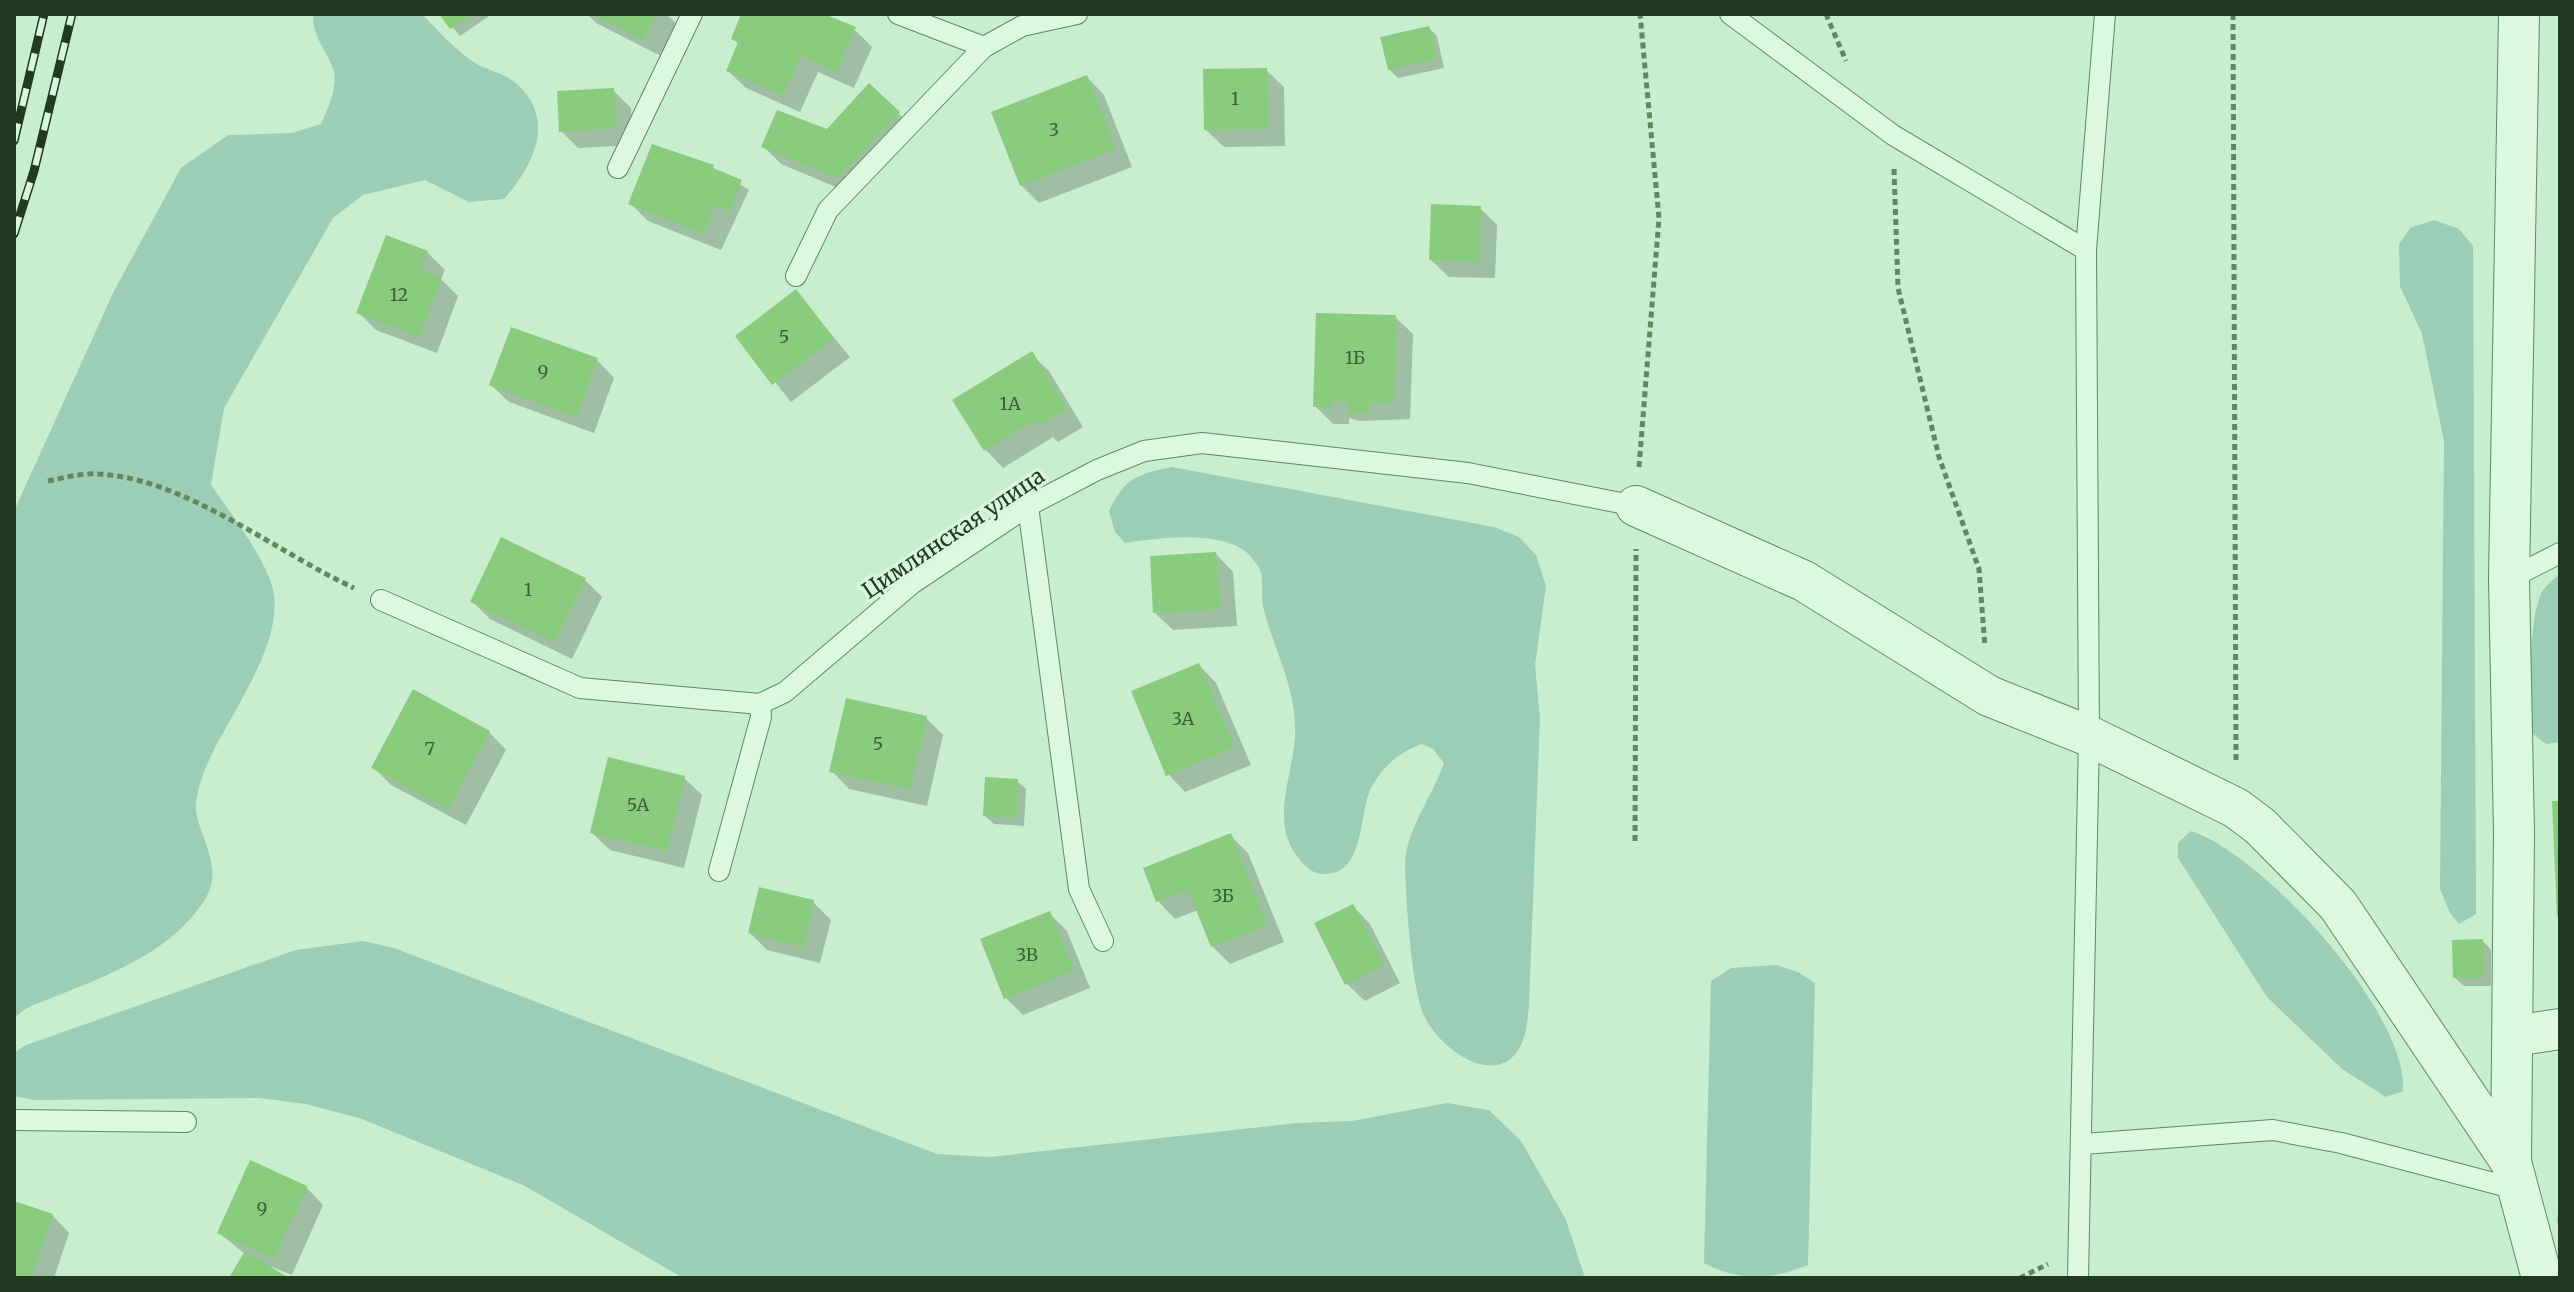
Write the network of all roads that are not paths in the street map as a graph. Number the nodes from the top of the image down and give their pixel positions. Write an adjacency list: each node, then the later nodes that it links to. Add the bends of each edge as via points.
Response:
1 (692, 14): 8 (lane)
2 (898, 14): 7 (lane)
3 (1077, 14): 7 (lane, via 1022,26)
4 (1730, 14): 9 (lane, via 1893,135)
5 (2105, 14): 9 (lane)
6 (2519, 14): 14 (street)
7 (984, 47): 10 (lane, via 828,210)
8 (618, 168)
9 (2086, 250): 17 (lane)
10 (796, 276)
11 (1028, 506): 12 (lane, Цимлянская улица, via 1144,451 1202,443 1468,473); 16 (lane, Цимлянская улица, via 913,583 785,692); 19 (lane, via 1079,889)
12 (1636, 506): 17 (street, via 1804,581 1989,696)
13 (2560, 553): 14 (lane)
14 (2509, 579): 21 (street)
15 (381, 600): 16 (lane, via 580,688)
16 (760, 704): 18 (lane, via 761,717)
17 (2089, 736): 24 (lane); 25 (street, via 2236,808 2292,855 2338,905 2436,1046)
18 (719, 871)
19 (1103, 941)
20 (2560, 1029): 21 (street)
21 (2513, 1036): 25 (street)
22 (14, 1120): 23 (lane)
23 (186, 1122)
24 (2083, 1144): 25 (lane, via 2273,1130); 26 (lane)
25 (2513, 1176): 27 (street)
26 (2078, 1278)
27 (2542, 1278)

